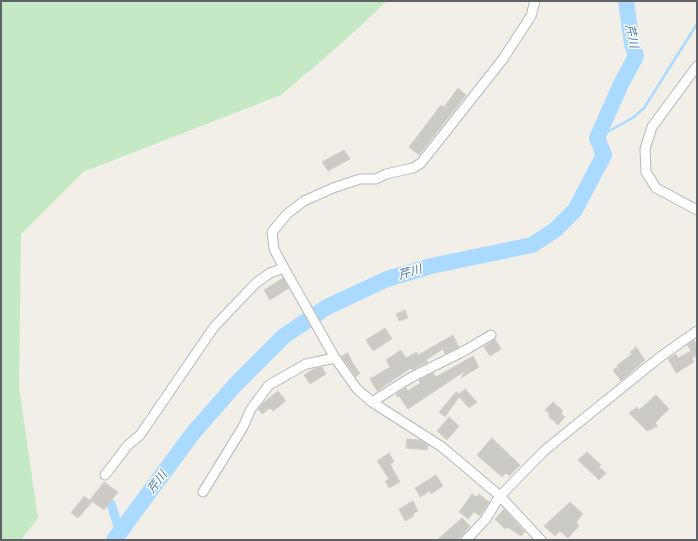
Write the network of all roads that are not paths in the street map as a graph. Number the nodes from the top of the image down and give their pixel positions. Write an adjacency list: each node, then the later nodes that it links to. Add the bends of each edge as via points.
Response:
1 (535, 1): 4 (street, via 531,16 503,58 421,162 413,168 376,179 360,179 333,188 304,202 287,214 272,232 274,250)
2 (697, 66): 3 (street, via 652,127 645,149 646,172 656,188)
3 (697, 210)
4 (284, 268): 7 (street); 9 (street, via 270,273 256,283 214,327 140,435 128,445)
5 (697, 331): 11 (street, via 660,357 545,450)
6 (491, 335): 8 (street, via 410,378)
7 (333, 354): 8 (street, via 357,389); 10 (street, via 306,364 269,386 251,409 243,427)
8 (372, 402): 11 (street, via 442,447)
9 (105, 475)
10 (203, 492)
11 (500, 496): 12 (street, via 485,520); 13 (street)
12 (466, 540)
13 (541, 540)

